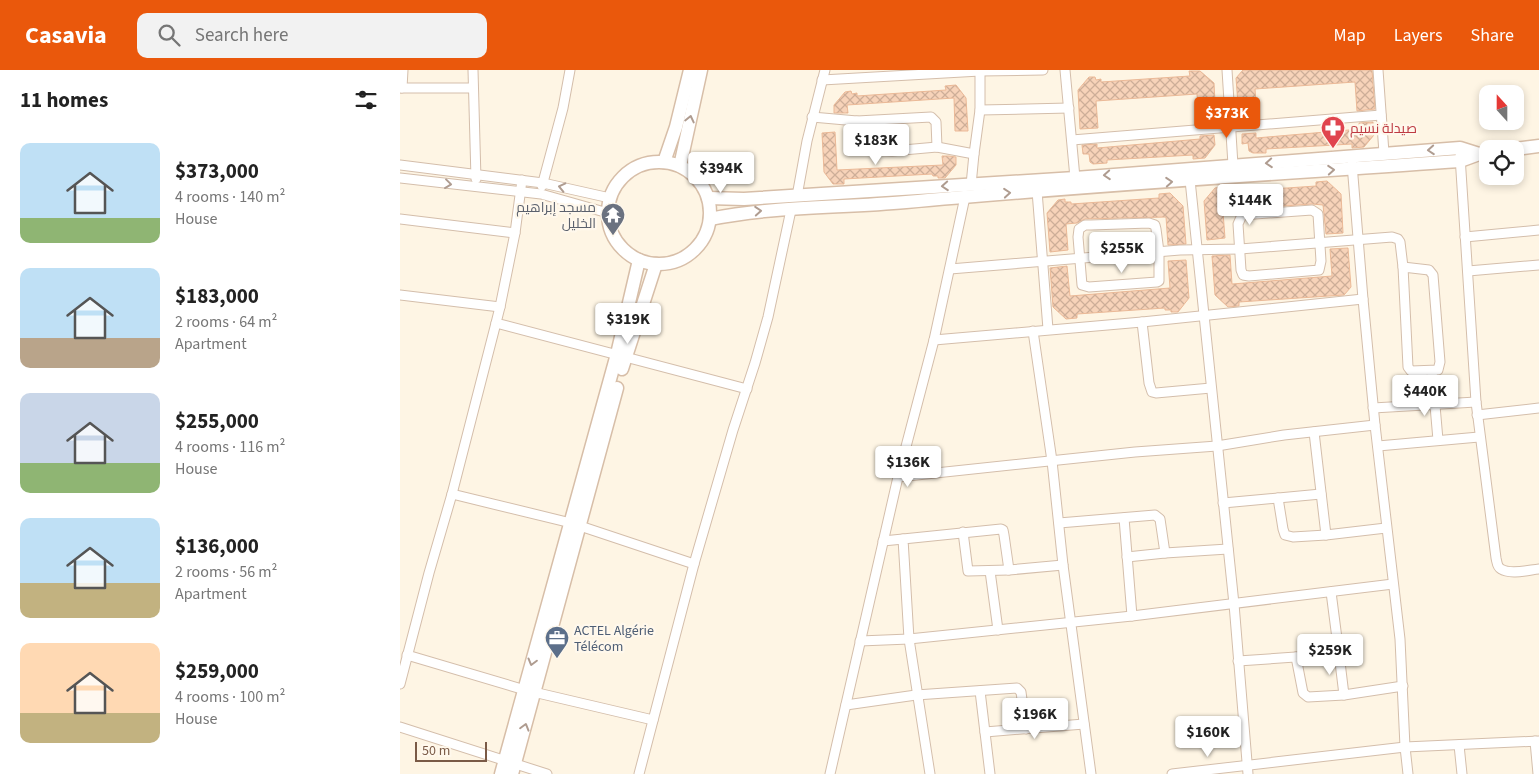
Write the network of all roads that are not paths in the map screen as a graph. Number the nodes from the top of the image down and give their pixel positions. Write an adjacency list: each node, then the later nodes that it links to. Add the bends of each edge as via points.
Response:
1 (403, 70): 13 (street)
2 (473, 70): 14 (street)
3 (570, 70): 40 (street)
4 (690, 70): 29 (street)
5 (702, 70): 33 (street, one-way to 5)
6 (825, 70): 12 (street)
7 (980, 70): 8 (street); 12 (street); 16 (street)
8 (1044, 70)
9 (1065, 70): 15 (street)
10 (1227, 70): 20 (street)
11 (1378, 70): 17 (street)
12 (822, 80): 18 (street)
13 (401, 88): 14 (street)
14 (473, 88): 35 (street)
15 (1069, 108): 16 (street); 21 (street)
16 (980, 110): 27 (street)
17 (1381, 115): 20 (street); 25 (street)
18 (812, 117): 19 (street); 46 (street)
19 (857, 121): 23 (street, via 861,146 866,150); 23 (street, via 933,118)
20 (1230, 127): 21 (street); 32 (street)
21 (1072, 140): 37 (street)
22 (1539, 146): 24 (street)
23 (937, 147): 27 (street)
24 (1524, 148)
25 (1384, 153): 28 (street, one-way to 25); 30 (street)
26 (1479, 153): 28 (street)
27 (974, 154): 41 (street)
28 (1460, 155): 30 (street); 56 (street)
29 (664, 162): 33 (street); 48 (street, via 647,163 630,170 618,182)
30 (1352, 162): 32 (street, one-way to 32); 34 (street, one-way to 30); 57 (street)
31 (400, 165): 35 (street)
32 (1233, 165): 34 (street)
33 (680, 166): 49 (street, via 702,184)
34 (1207, 173): 37 (street, one-way to 37); 39 (street)
35 (475, 175): 38 (street); 42 (street)
36 (400, 178): 42 (street, one-way to 42)
37 (1074, 178): 41 (street)
38 (522, 180): 40 (street); 43 (street)
39 (1190, 180): 44 (street, one-way to 39); 60 (street)
40 (543, 183): 45 (street); 48 (street, one-way to 40)
41 (971, 185): 46 (street, one-way to 46)
42 (476, 187): 43 (street)
43 (520, 191): 45 (street); 55 (street)
44 (1037, 191): 47 (street, one-way to 44); 64 (street)
45 (541, 194): 51 (street)
46 (797, 196): 49 (street)
47 (964, 197): 50 (street); 68 (street)
48 (610, 198): 51 (street)
49 (708, 198): 52 (street)
50 (791, 210): 52 (street, one-way to 50, via 753,211); 82 (street, via 768,317)
51 (608, 213): 63 (street, via 616,241)
52 (710, 219): 65 (street, via 697,246 685,256)
53 (400, 220): 55 (street)
54 (1539, 230): 56 (street)
55 (514, 233): 72 (street)
56 (1465, 237): 69 (street)
57 (1358, 239): 58 (street); 67 (street, via 1398,239); 71 (street)
58 (1319, 242): 59 (street); 59 (street, via 1320,266 1319,270 1313,271 1245,275 1241,270); 59 (street, via 1318,214 1315,211 1245,214 1238,224)
59 (1240, 249): 60 (street)
60 (1196, 250): 61 (street); 73 (street)
61 (1159, 252): 62 (street); 62 (street, via 1159,281 1149,284 1085,287); 62 (street, via 1156,226 1152,223 1091,225 1081,227 1078,232)
62 (1080, 259): 64 (street)
63 (639, 260): 65 (street); 79 (street)
64 (1041, 262): 68 (street); 76 (street)
65 (656, 264): 79 (street)
66 (1539, 265): 69 (street)
67 (1403, 268): 80 (street, via 1408,366 1411,371); 80 (street, via 1429,270 1433,275 1440,364 1438,370)
68 (950, 269): 78 (street)
69 (1468, 271): 83 (street)
70 (400, 295): 72 (street)
71 (1362, 299): 73 (street); 85 (street)
72 (500, 307): 75 (street)
73 (1203, 315): 74 (street); 81 (street)
74 (1142, 322): 76 (street); 81 (street, via 1152,392)
75 (496, 323): 79 (street); 96 (street)
76 (1048, 329): 77 (street)
77 (1033, 331): 78 (street); 94 (street)
78 (934, 340): 95 (street)
79 (621, 355): 82 (street); 102 (street)
80 (1432, 370): 84 (street)
81 (1211, 388): 92 (street)
82 (747, 389): 111 (street)
83 (1476, 402): 84 (street); 87 (street)
84 (1435, 405): 85 (street); 91 (street)
85 (1373, 408): 88 (street)
86 (1539, 408): 87 (street)
87 (1477, 415): 90 (street)
88 (1375, 425): 89 (street); 93 (street)
89 (1314, 432): 92 (street); 97 (street)
90 (1479, 437): 91 (street); 113 (street, via 1498,566 1509,571)
91 (1438, 440): 93 (street)
92 (1217, 446): 94 (street); 99 (street)
93 (1378, 446): 103 (street)
94 (1052, 461): 95 (street); 101 (street)
95 (898, 477): 107 (street)
96 (452, 494): 102 (street); 125 (street)
97 (1321, 494): 98 (street); 105 (street)
98 (1278, 498): 99 (street); 105 (street, via 1286,535)
99 (1223, 503): 108 (street)
100 (1124, 518): 101 (street); 109 (street, via 1158,516); 110 (street)
101 (1059, 523): 112 (street)
102 (575, 525): 111 (street); 130 (street)
103 (1386, 528): 105 (street); 116 (street)
104 (963, 532): 106 (street); 114 (street, via 1003,530); 115 (street, via 966,570)
105 (1326, 535)
106 (903, 539): 107 (street); 122 (street)
107 (883, 541): 123 (street)
108 (1228, 549): 109 (street); 118 (street)
109 (1166, 553): 110 (street)
110 (1127, 557): 119 (street)
111 (694, 564): 135 (street)
112 (1063, 565): 114 (street); 120 (street)
113 (1539, 569)
114 (1009, 570): 115 (street)
115 (990, 571): 121 (street)
116 (1393, 584): 117 (street); 129 (street)
117 (1332, 592): 118 (street); 124 (street)
118 (1234, 604): 119 (street); 127 (street)
119 (1132, 616): 120 (street)
120 (1070, 622): 121 (street); 136 (street)
121 (998, 630): 122 (street)
122 (909, 639): 123 (street); 132 (street)
123 (860, 641): 134 (street)
124 (1339, 654): 126 (street); 133 (street)
125 (407, 655): 128 (street); 130 (street)
126 (1296, 657): 127 (street); 133 (street, via 1304,694 1308,697)
127 (1238, 661): 144 (street)
128 (400, 684)
129 (1403, 686): 133 (street); 142 (street)
130 (530, 691): 135 (street); 143 (street)
131 (980, 691): 132 (street); 138 (street, via 1020,689); 139 (street)
132 (916, 695): 134 (street); 148 (street)
133 (1344, 695)
134 (846, 705): 147 (street)
135 (653, 720): 146 (street)
136 (1084, 724): 138 (street); 150 (street)
137 (400, 728): 143 (street)
138 (1026, 729): 139 (street)
139 (985, 732): 149 (street)
140 (1537, 741): 141 (street); 154 (street)
141 (1459, 745): 142 (street); 153 (street)
142 (1405, 747): 144 (street); 152 (street)
143 (508, 768): 145 (street)
144 (1248, 770): 151 (street)
145 (547, 774)
146 (639, 774)
147 (830, 774)
148 (930, 774)
149 (990, 774)
150 (1091, 774)
151 (1172, 774)
152 (1408, 774)
153 (1462, 774)
154 (1538, 774)

